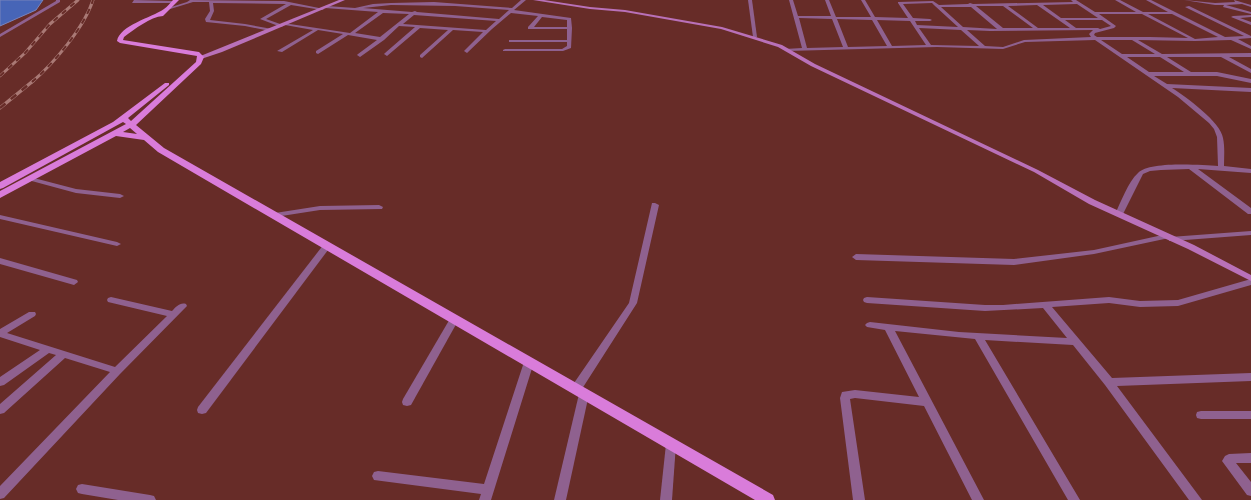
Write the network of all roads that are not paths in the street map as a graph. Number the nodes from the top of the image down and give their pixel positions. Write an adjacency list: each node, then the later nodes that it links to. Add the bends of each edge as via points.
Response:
1 (58, 0): 68 (street, via 14,30)
2 (137, 0): 15 (street, via 134,2)
3 (343, 0): 29 (street)
4 (524, 0): 35 (street)
5 (535, 0): 69 (street, via 625,11 712,26)
6 (750, 0): 69 (street)
7 (791, 0): 44 (street)
8 (827, 0): 45 (street)
9 (863, 0): 47 (street)
10 (962, 0): 26 (street)
11 (1117, 0): 41 (street)
12 (1148, 0): 39 (street)
13 (1186, 0): 28 (street)
14 (1232, 0): 25 (street)
15 (175, 1): 33 (main road)
16 (192, 1): 17 (street); 33 (street)
17 (212, 1): 18 (street); 62 (street, via 208,21)
18 (293, 1): 32 (street); 53 (street, via 262,19)
19 (429, 1): 34 (street, via 372,3); 35 (street); 40 (street)
20 (905, 1): 23 (street); 50 (street, via 900,3)
21 (1044, 1): 22 (street); 24 (street)
22 (1075, 1): 38 (street)
23 (936, 3): 26 (street); 59 (street, via 936,7)
24 (1037, 3): 27 (street); 48 (street)
25 (1242, 3): 28 (street); 30 (street)
26 (968, 4): 27 (street); 64 (street)
27 (1003, 4): 65 (street)
28 (1220, 4): 43 (street)
29 (327, 6): 32 (street); 34 (street)
30 (1251, 6)
31 (1187, 7): 37 (street)
32 (322, 9): 53 (street)
33 (166, 10): 98 (main road, via 121,36 120,41 192,52 199,54)
34 (355, 10): 36 (street)
35 (512, 10): 42 (street); 49 (street)
36 (382, 11): 40 (street); 67 (street)
37 (1196, 11): 39 (street); 71 (street)
38 (1095, 12): 41 (street); 46 (street)
39 (1172, 12): 41 (street); 73 (street)
40 (414, 13): 49 (street); 54 (street)
41 (1143, 13): 77 (street)
42 (541, 15): 57 (street, via 569,19); 57 (street, via 530,28)
43 (1251, 15): 52 (street, via 1233,17)
44 (795, 17): 45 (street); 85 (street)
45 (835, 18): 47 (street); 82 (street)
46 (1104, 18): 48 (street); 61 (street, via 1114,26)
47 (872, 19): 50 (street); 80 (street)
48 (1060, 19): 60 (street)
49 (500, 20): 66 (street)
50 (910, 20): 51 (street); 55 (street)
51 (930, 20)
52 (1251, 24)
53 (283, 25): 62 (street); 63 (street)
54 (399, 25): 56 (street); 74 (street)
55 (915, 26): 59 (street); 81 (street)
56 (418, 27): 58 (street); 91 (street)
57 (570, 28): 79 (street)
58 (452, 29): 66 (street); 95 (street)
59 (963, 29): 64 (street); 83 (street)
60 (1075, 29): 61 (street); 65 (street); 75 (street)
61 (1106, 29): 76 (street, via 1091,34)
62 (270, 30): 98 (street)
63 (317, 30): 67 (street); 88 (street)
64 (1002, 30): 65 (street)
65 (1038, 30)
66 (486, 31): 89 (street)
67 (348, 34): 74 (street); 90 (street)
68 (0, 36)
69 (755, 37): 87 (street)
70 (1230, 37): 71 (street); 73 (street); 84 (street)
71 (1251, 37)
72 (1132, 38): 76 (street); 77 (street); 97 (street)
73 (1223, 38): 77 (street)
74 (382, 39): 94 (street)
75 (1090, 39): 76 (street); 83 (street, via 1024,41 1003,48)
76 (1097, 39): 96 (street)
77 (1195, 40)
78 (511, 41): 79 (street)
79 (569, 41): 86 (street, via 569,47 566,49)
80 (890, 47): 81 (street); 82 (street)
81 (930, 47): 83 (street)
82 (846, 48): 85 (street)
83 (984, 48)
84 (1251, 48)
85 (805, 49): 87 (street)
86 (505, 50)
87 (787, 50): 120 (street)
88 (280, 51)
89 (467, 51)
90 (318, 52)
91 (387, 54)
92 (1221, 55): 93 (street); 97 (street); 99 (street)
93 (1251, 55)
94 (360, 56)
95 (422, 56)
96 (1121, 56): 97 (street); 100 (street)
97 (1161, 56): 101 (street)
98 (200, 58): 105 (main road); 106 (main road, via 199,63)
99 (1251, 71)
100 (1148, 74): 101 (street); 103 (street)
101 (1191, 74): 102 (street, via 1217,74)
102 (1251, 81)
103 (1165, 86): 104 (street); 111 (street, via 1217,129 1220,137)
104 (1251, 90)
105 (124, 119): 106 (main road); 107 (main road)
106 (132, 124): 108 (main road); 109 (main road)
107 (105, 131): 108 (main road); 114 (main road)
108 (114, 134): 109 (main road); 113 (main road)
109 (147, 138): 121 (main road, via 161,150)
110 (1192, 168): 111 (street); 119 (street); 120 (street, via 1157,168 1140,174)
111 (1221, 168): 112 (street)
112 (1251, 172)
113 (30, 179): 115 (main road); 116 (street, via 76,190)
114 (0, 186)
115 (0, 195)
116 (120, 196)
117 (655, 205): 151 (street, via 633,303)
118 (380, 207): 121 (street, via 328,208)
119 (1251, 212)
120 (1119, 214): 124 (street)
121 (275, 215): 126 (main road)
122 (0, 217): 125 (street)
123 (1251, 233): 124 (street)
124 (1170, 237): 127 (street, via 1094,252 1014,262); 129 (street)
125 (117, 244)
126 (327, 246): 138 (main road); 155 (street)
127 (856, 257)
128 (0, 261): 130 (street)
129 (1251, 278)
130 (74, 282)
131 (1251, 282): 134 (street, via 1178,303 1140,304 1109,300)
132 (111, 300): 137 (street)
133 (867, 300): 134 (street, via 985,308)
134 (1045, 305): 143 (street)
135 (183, 306): 137 (street)
136 (32, 314): 141 (street)
137 (174, 315): 147 (street)
138 (454, 319): 146 (main road); 152 (street)
139 (870, 325): 140 (street)
140 (888, 327): 142 (street); 153 (street)
141 (0, 334): 144 (street)
142 (978, 336): 143 (street); 171 (street)
143 (1076, 342): 150 (street)
144 (48, 349): 145 (street); 149 (street)
145 (63, 354): 147 (street); 154 (street)
146 (529, 362): 151 (main road); 164 (street)
147 (117, 371): 162 (street)
148 (1251, 377): 150 (street)
149 (0, 382)
150 (1109, 382): 172 (street)
151 (580, 392): 158 (main road); 166 (street)
152 (406, 402)
153 (927, 402): 169 (street, via 855,394 846,396); 170 (street)
154 (0, 410)
155 (202, 410)
156 (1201, 415): 157 (street)
157 (1251, 415)
158 (671, 444): 167 (street); 168 (main road)
159 (1251, 458): 163 (street, via 1228,460)
160 (378, 476): 164 (street)
161 (82, 489): 165 (street)
162 (2, 490)
163 (1251, 491)
164 (486, 495)
165 (150, 500)
166 (560, 500)
167 (666, 500)
168 (768, 500)
169 (859, 500)
170 (978, 500)
171 (1074, 500)
172 (1196, 500)

